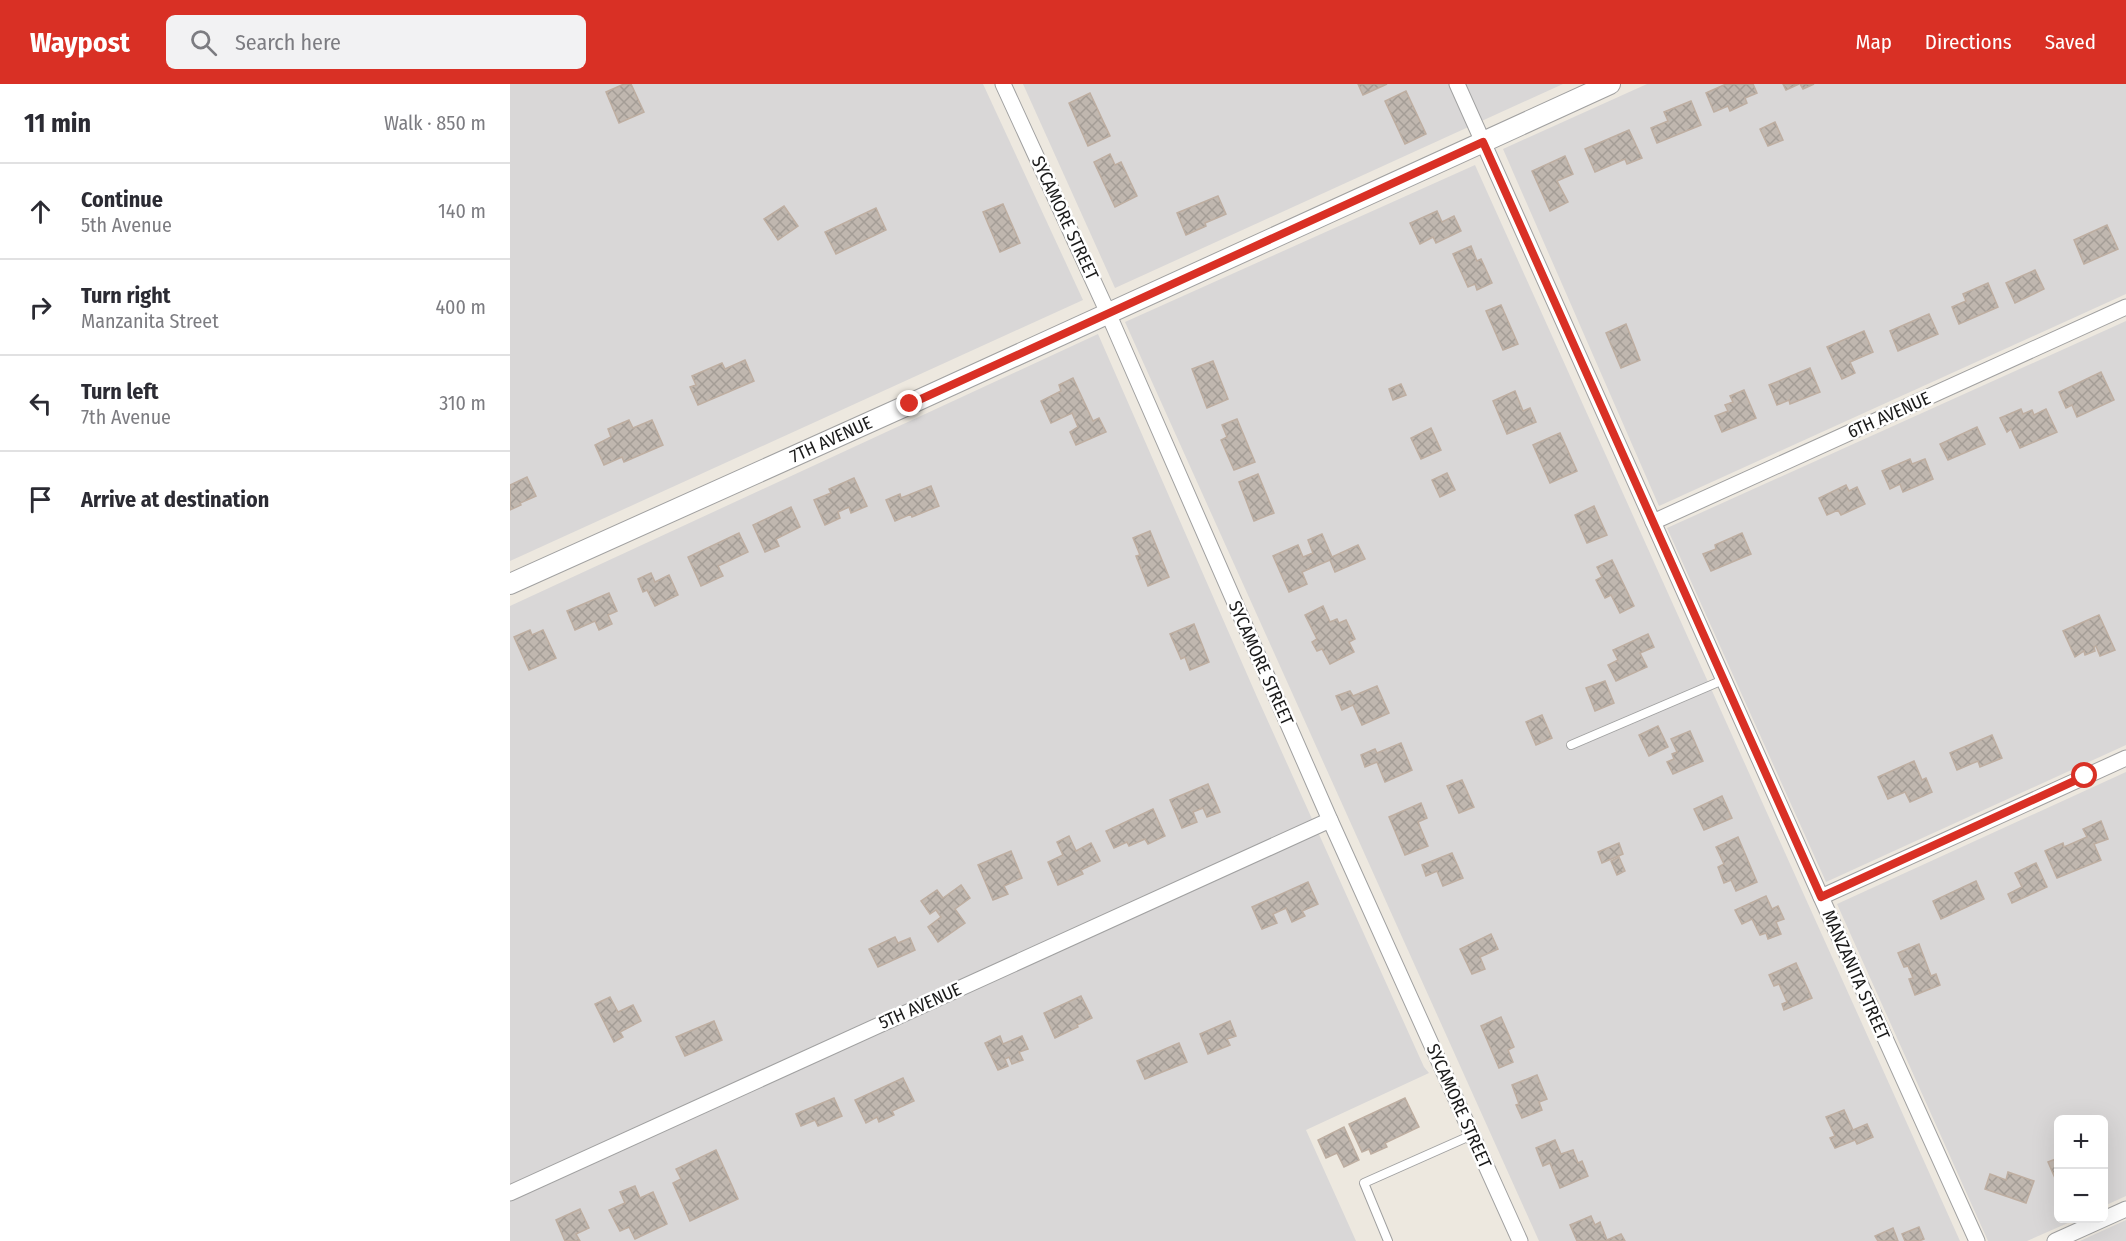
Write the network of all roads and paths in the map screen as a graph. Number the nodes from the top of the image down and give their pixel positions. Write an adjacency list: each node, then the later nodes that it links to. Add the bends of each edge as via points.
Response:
1 (1003, 84): 6 (street, SYCAMORE STREET)
2 (1457, 84): 4 (street, MANZANITA STREET)
3 (1610, 84): 4 (street, 7TH AVENUE)
4 (1483, 142): 6 (street, 7TH AVENUE); 7 (street, MANZANITA STREET)
5 (2126, 307): 7 (street, 6TH AVENUE)
6 (1108, 312): 8 (street, 7TH AVENUE); 12 (street, SYCAMORE STREET)
7 (1653, 522): 9 (street, MANZANITA STREET)
8 (510, 584)
9 (1723, 680): 10 (lane); 13 (street, MANZANITA STREET)
10 (1571, 745)
11 (2126, 758): 13 (street)
12 (1330, 820): 14 (street, SYCAMORE STREET); 15 (street, 5TH AVENUE)
13 (1821, 897): 19 (street, MANZANITA STREET)
14 (1472, 1135): 17 (lane, via 1364,1183); 18 (street, SYCAMORE STREET)
15 (510, 1193)
16 (2126, 1209): 20 (street)
17 (1388, 1241)
18 (1520, 1241)
19 (1977, 1241)
20 (2055, 1241)

